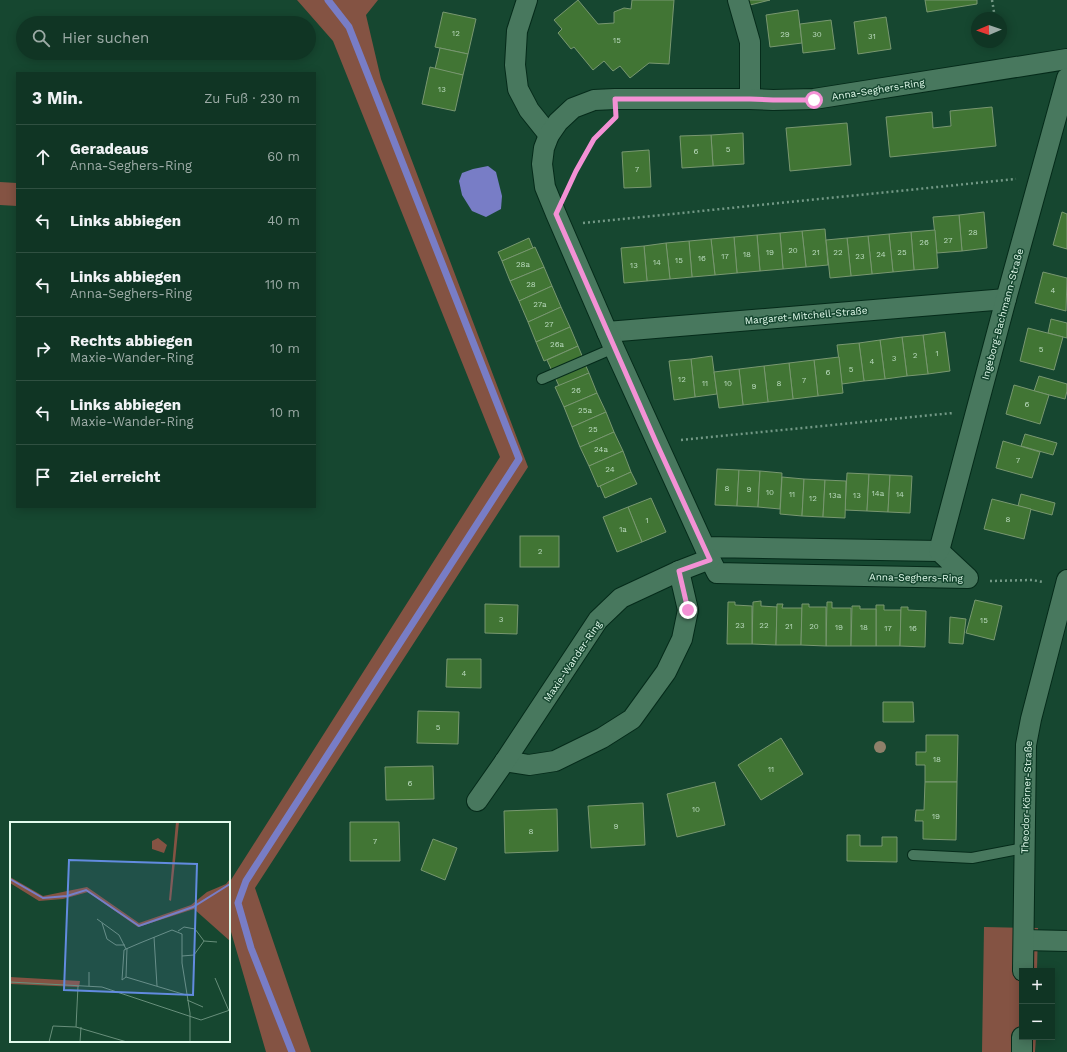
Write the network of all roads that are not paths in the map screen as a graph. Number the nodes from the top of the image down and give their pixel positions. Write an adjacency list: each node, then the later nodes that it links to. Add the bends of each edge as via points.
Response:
1 (527, 0): 6 (street, via 517,31 515,65 518,89 529,110)
2 (738, 0): 5 (street, via 750,42)
3 (1067, 59): 5 (street, Anna-Seghers-Ring, via 814,100)
4 (1067, 78): 7 (street, Ingeborg-Bachmann-Straße)
5 (750, 99): 6 (street, Anna-Seghers-Ring, via 594,100 573,108)
6 (549, 135): 8 (street, Anna-Seghers-Ring, via 542,164 545,187)
7 (1006, 299): 8 (street, Margaret-Mitchell-Straße); 10 (street, Ingeborg-Bachmann-Straße)
8 (611, 340): 9 (lane); 11 (street, Anna-Seghers-Ring)
9 (542, 379)
10 (939, 551): 11 (street); 11 (street, Anna-Seghers-Ring, via 968,578 717,573)
11 (707, 553): 12 (street, Maxie-Wander-Ring)
12 (679, 571): 14 (street, Maxie-Wander-Ring, via 621,598 598,620); 14 (street, via 688,610 682,639 666,672 632,719 602,738 555,761 529,765)
13 (1066, 583): 16 (street, Theodor-Körner-Straße, via 1026,745)
14 (505, 761): 15 (street, Maxie-Wander-Ring)
15 (477, 801)
16 (1024, 848): 17 (lane, via 972,858); 18 (street, Theodor-Körner-Straße)
17 (913, 855)
18 (1024, 940): 19 (street); 20 (street, Theodor-Körner-Straße)
19 (1067, 941)
20 (1023, 968)
21 (1022, 1040): 22 (street)
22 (1022, 1052)

